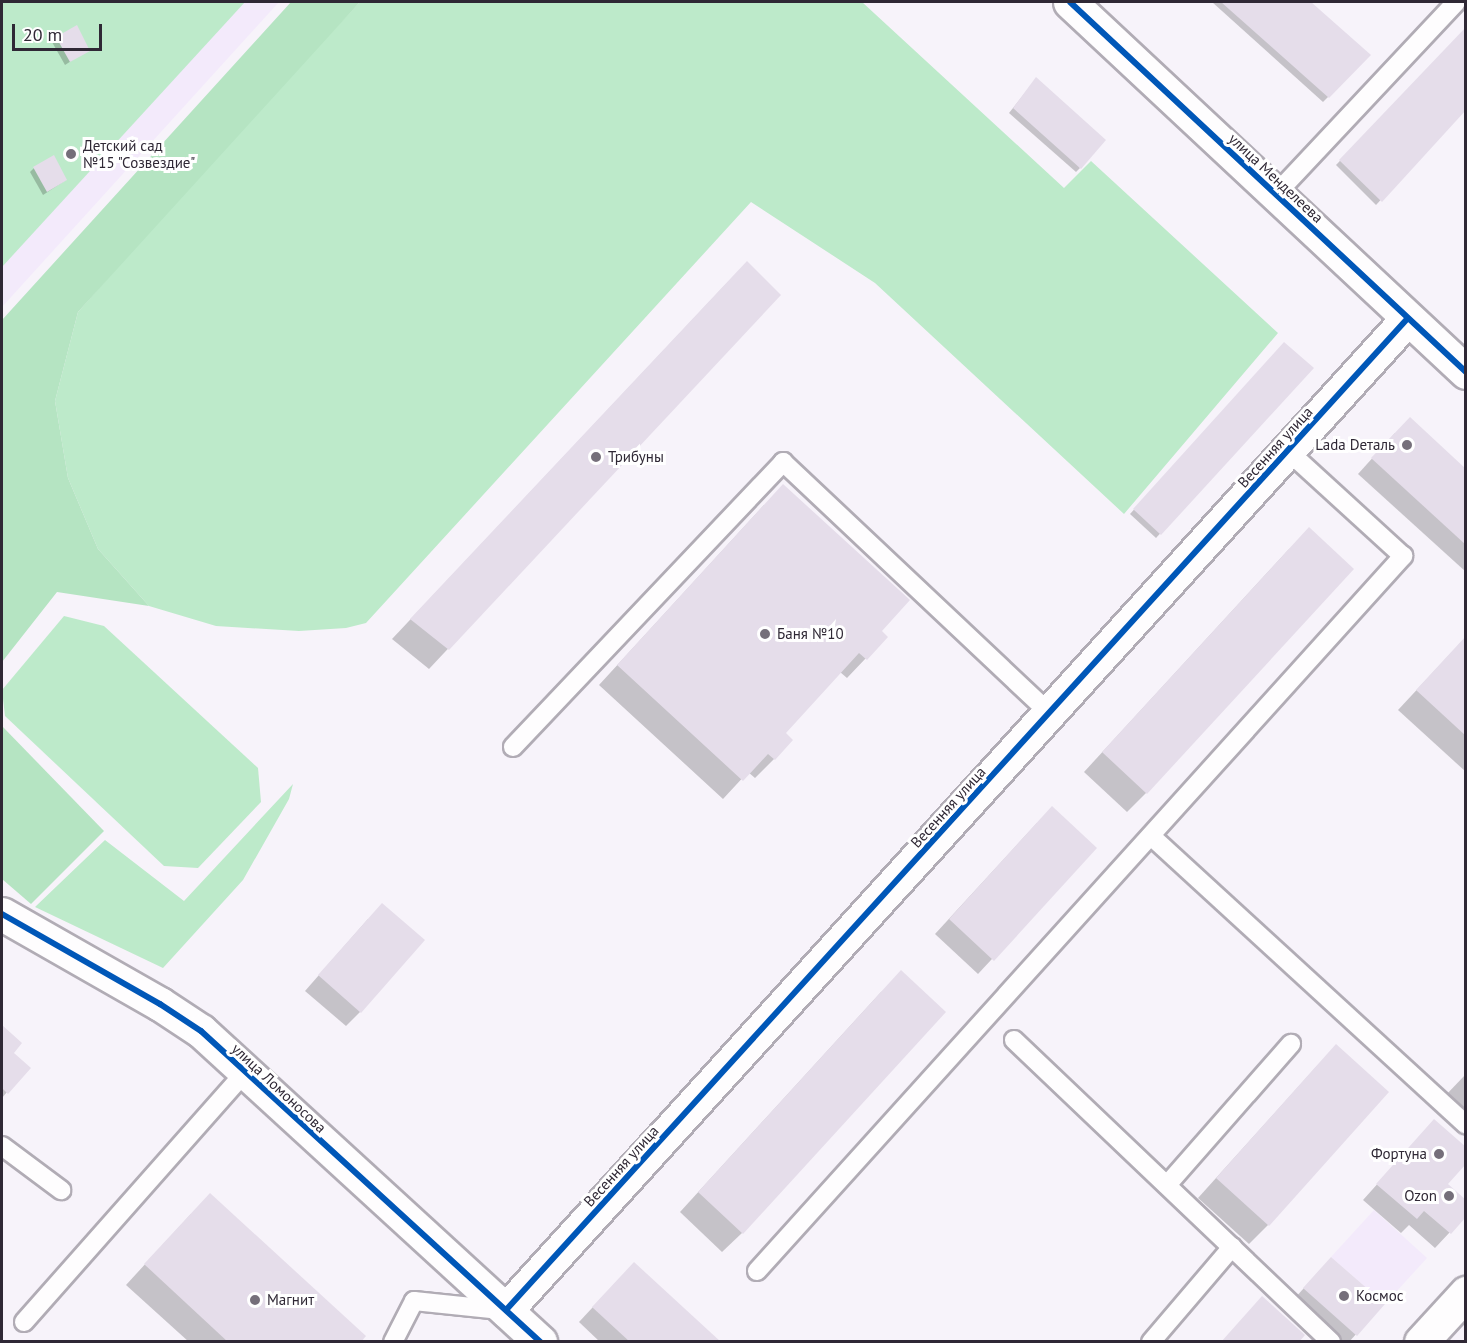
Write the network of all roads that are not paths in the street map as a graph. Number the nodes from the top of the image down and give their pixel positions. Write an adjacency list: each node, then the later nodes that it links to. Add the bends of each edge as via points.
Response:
1 (1070, 2): 3 (street, улица Менделеева)
2 (1456, 2): 3 (lane)
3 (1276, 194): 4 (street, улица Менделеева)
4 (1407, 320): 5 (street, улица Менделеева); 6 (street, Весенняя улица)
5 (1466, 372)
6 (1288, 451): 7 (street, Весенняя улица); 9 (lane, via 1403,556)
7 (1049, 713): 8 (lane, via 783,462); 21 (street, Весенняя улица)
8 (513, 747)
9 (1151, 836): 14 (lane); 19 (lane)
10 (2, 914): 13 (street, улица Ломоносова, via 160,1004 201,1031)
11 (1014, 1040): 16 (lane)
12 (1291, 1044): 16 (lane)
13 (244, 1073): 21 (street, улица Ломоносова); 22 (lane)
14 (1466, 1125)
15 (2, 1146): 17 (lane)
16 (1167, 1185): 18 (lane)
17 (61, 1190)
18 (1232, 1247): 25 (lane); 26 (lane)
19 (757, 1271)
20 (1466, 1293): 27 (street)
21 (506, 1310): 23 (lane, via 414,1301); 24 (street, улица Ломоносова)
22 (24, 1322)
23 (393, 1341)
24 (540, 1341)
25 (1151, 1341)
26 (1331, 1341)
27 (1421, 1341)

